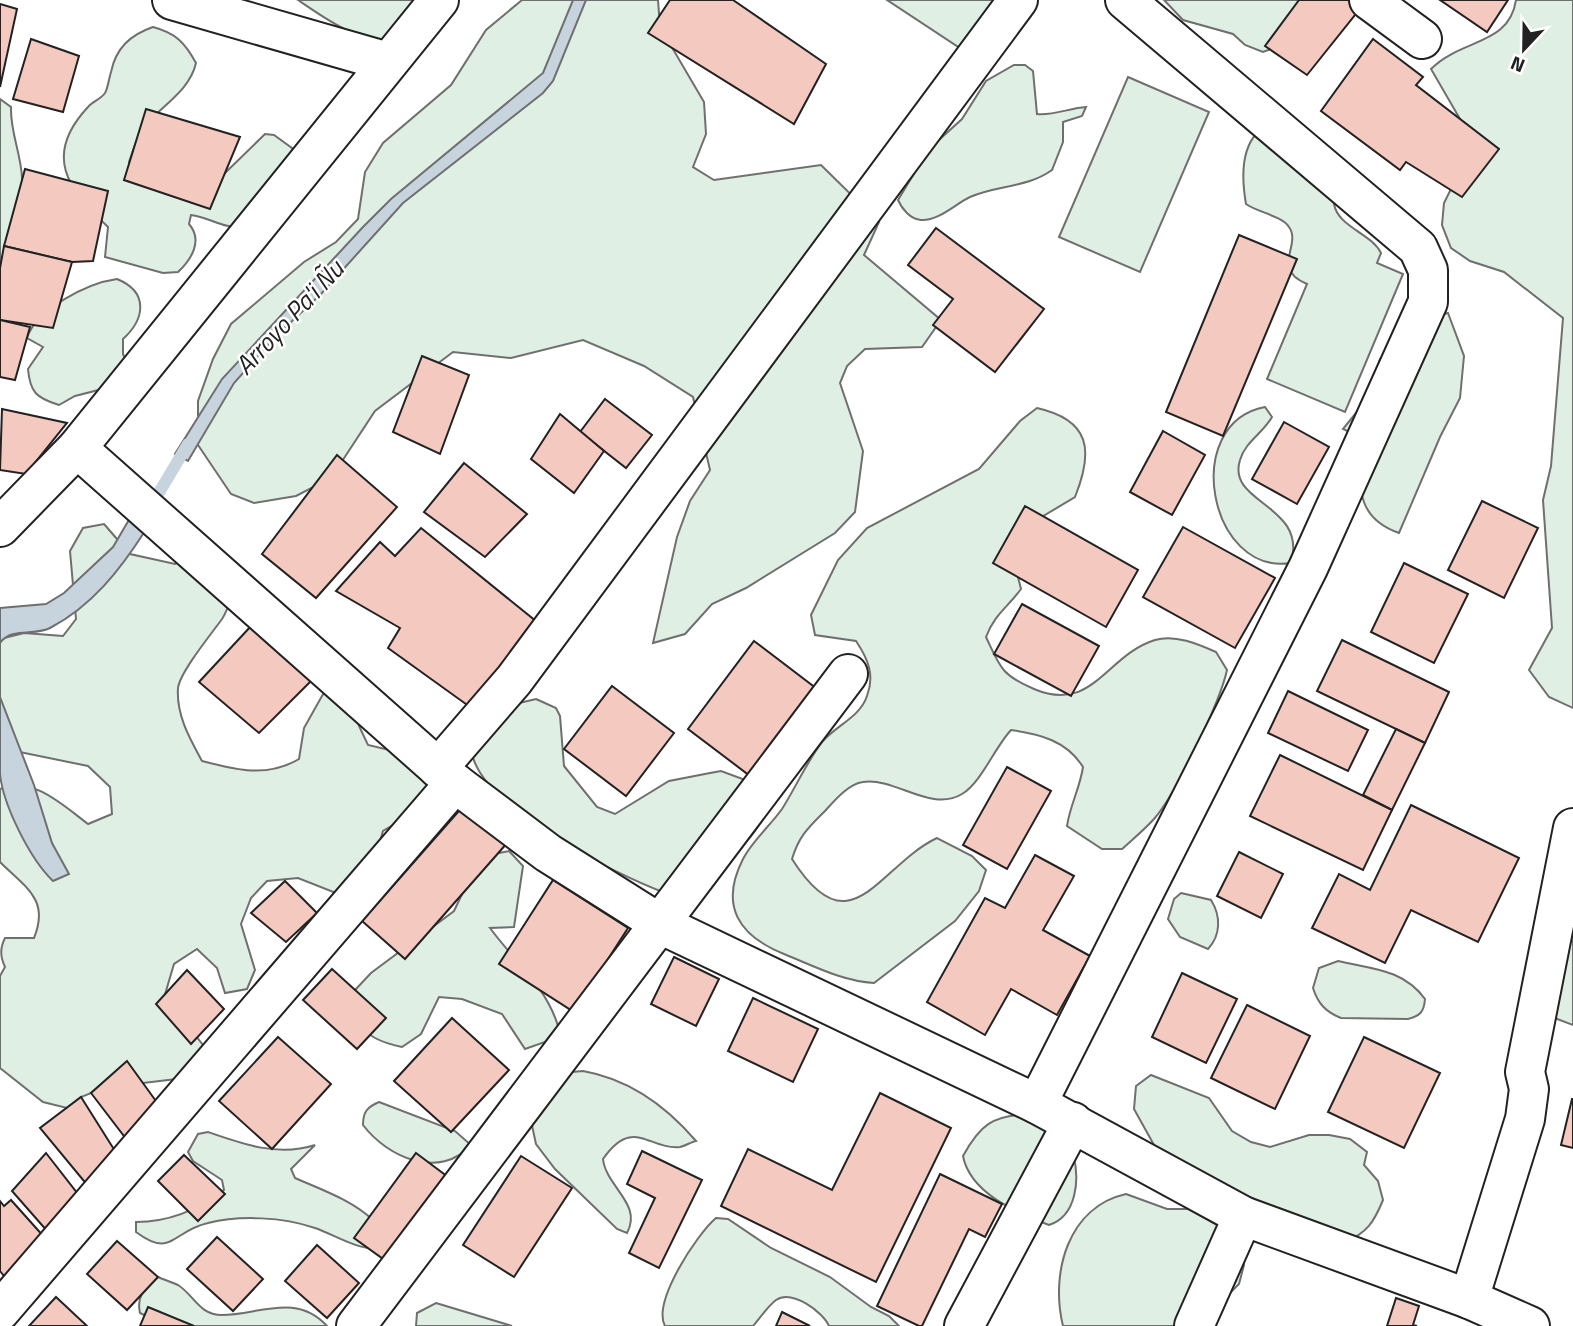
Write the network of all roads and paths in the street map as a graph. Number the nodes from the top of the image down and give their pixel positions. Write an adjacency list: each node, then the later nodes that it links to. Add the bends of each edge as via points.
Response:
1 (172, 0): 7 (street)
2 (439, 0): 7 (street)
3 (1018, 0): 11 (street)
4 (1125, 0): 14 (street, via 1418,248 1428,270 1428,302 1308,568)
5 (1370, 0): 6 (street)
6 (1422, 39)
7 (388, 62): 8 (street)
8 (78, 448): 9 (street); 11 (street)
9 (0, 527)
10 (848, 674): 13 (street)
11 (446, 776): 13 (street, via 548,853); 18 (street)
12 (1573, 828): 17 (street, via 1525,1072 1529,1089 1525,1119)
13 (662, 925): 14 (street); 19 (street)
14 (1037, 1104): 15 (street)
15 (1073, 1122): 16 (street); 20 (street)
16 (1243, 1216): 17 (street); 21 (street)
17 (1469, 1299): 22 (street)
18 (0, 1311)
19 (359, 1325)
20 (964, 1326)
21 (1194, 1326)
22 (1530, 1326)

